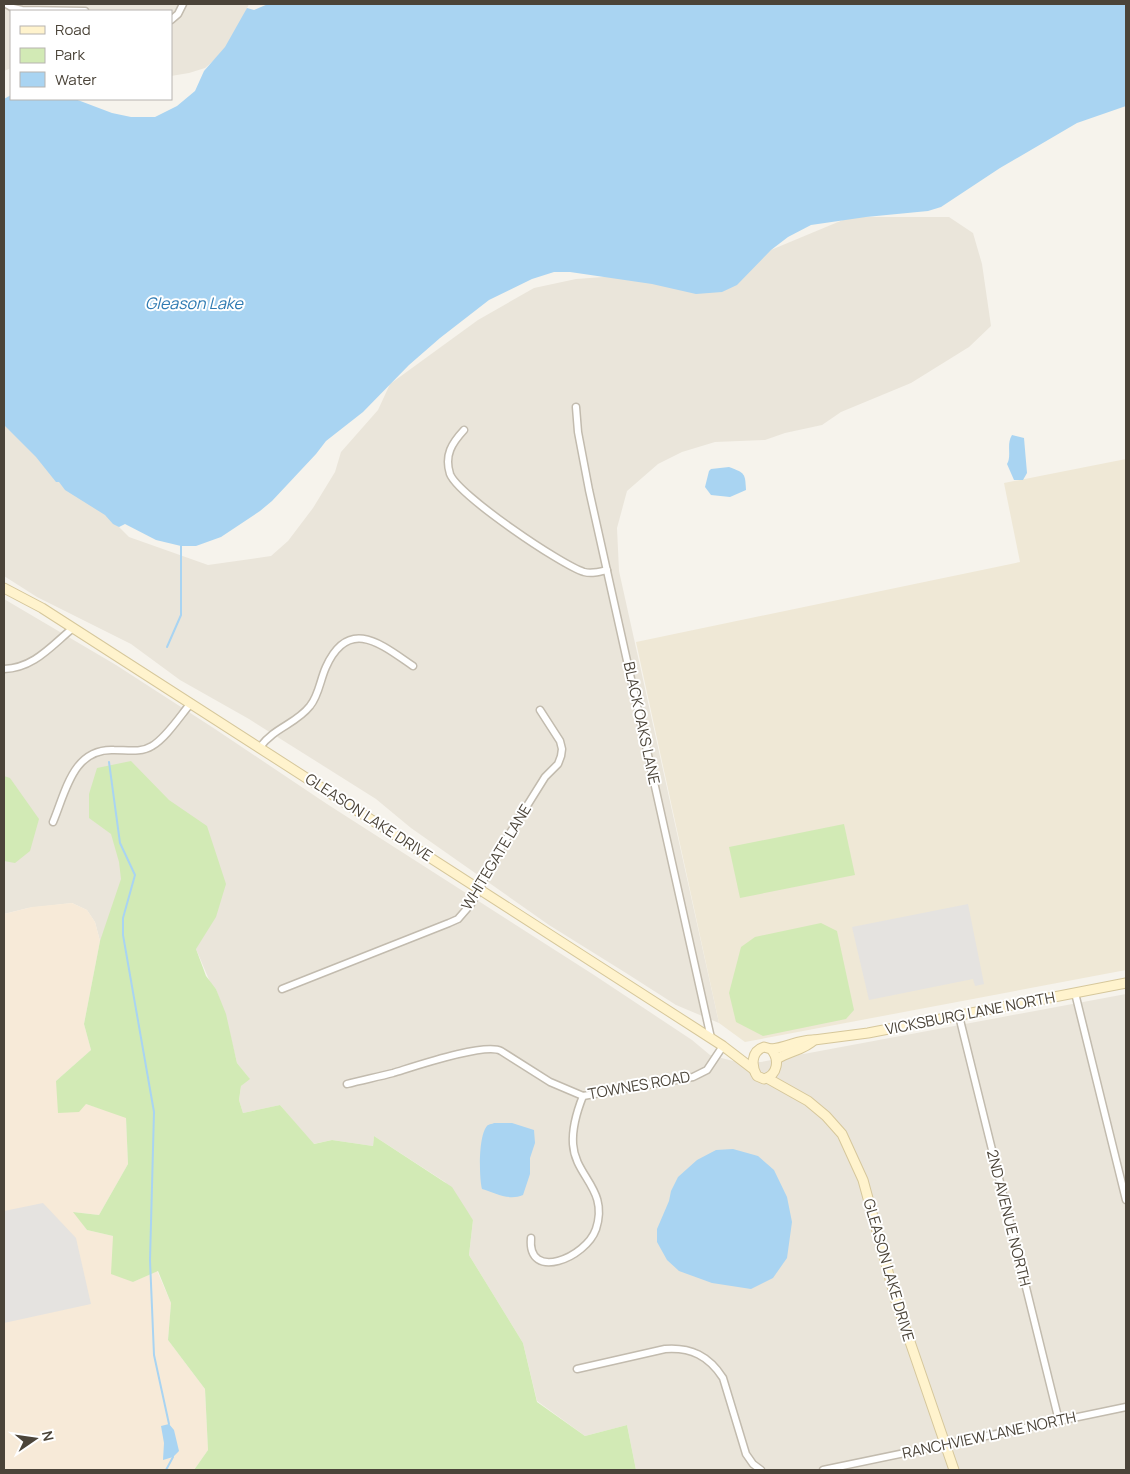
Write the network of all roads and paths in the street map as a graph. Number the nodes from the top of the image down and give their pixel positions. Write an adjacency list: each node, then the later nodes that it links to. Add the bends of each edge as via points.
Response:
1 (6, 4): 3 (street)
2 (183, 4): 4 (street)
3 (22, 10)
4 (172, 19)
5 (576, 407): 7 (street, BLACK OAKS LANE, via 578,432)
6 (464, 430): 7 (street, via 454,441 447,460 450,476 459,486 491,514 555,557 582,572 592,574)
7 (607, 570): 21 (street, BLACK OAKS LANE)
8 (4, 588): 9 (main road, GLEASON LAKE DRIVE)
9 (73, 628): 11 (street, via 26,666); 12 (main road, GLEASON LAKE DRIVE)
10 (413, 666): 14 (street, via 369,639 351,640 333,654 311,706 270,735)
11 (4, 669)
12 (191, 703): 14 (main road, GLEASON LAKE DRIVE); 15 (street, via 151,746 133,751 102,750 85,758 78,765)
13 (540, 710): 16 (street, WHITEGATE LANE, via 560,741 561,756 490,865)
14 (260, 748): 16 (main road, GLEASON LAKE DRIVE)
15 (52, 822)
16 (480, 890): 18 (street, WHITEGATE LANE, via 465,912 449,923); 21 (main road, GLEASON LAKE DRIVE)
17 (1126, 983): 19 (main road, VICKSBURG LANE NORTH)
18 (282, 989)
19 (1075, 993): 20 (main road, VICKSBURG LANE NORTH); 31 (street)
20 (959, 1016): 22 (main road, VICKSBURG LANE NORTH); 35 (street, 2ND AVENUE NORTH)
21 (711, 1040): 23 (main road, GLEASON LAKE DRIVE)
22 (814, 1040): 24 (main road, VICKSBURG LANE NORTH); 26 (main road, VICKSBURG LANE NORTH, via 808,1047)
23 (727, 1049): 25 (main road, GLEASON LAKE DRIVE); 27 (main road, GLEASON LAKE DRIVE); 30 (street, TOWNES ROAD, via 707,1070 693,1076)
24 (772, 1049): 25 (main road, via 760,1048); 26 (main road)
25 (755, 1054): 27 (main road)
26 (777, 1059): 28 (main road)
27 (753, 1069): 28 (main road, via 760,1078)
28 (771, 1075): 36 (main road, GLEASON LAKE DRIVE, via 826,1116 842,1134 860,1172 896,1301)
29 (347, 1084): 30 (street, TOWNES ROAD, via 492,1048 561,1088)
30 (583, 1096): 32 (street, via 575,1122 573,1145 580,1167 597,1195 599,1207 595,1231 580,1251 559,1261 547,1262 536,1256)
31 (1126, 1200)
32 (531, 1238)
33 (577, 1369): 37 (street, via 665,1349 688,1349 699,1354 717,1368 723,1378 742,1444 753,1464)
34 (1126, 1407): 35 (street, RANCHVIEW LANE NORTH)
35 (1059, 1421): 36 (street, RANCHVIEW LANE NORTH)
36 (945, 1445): 38 (street, RANCHVIEW LANE NORTH); 39 (main road, GLEASON LAKE DRIVE)
37 (761, 1470)
38 (823, 1470)
39 (954, 1470)

